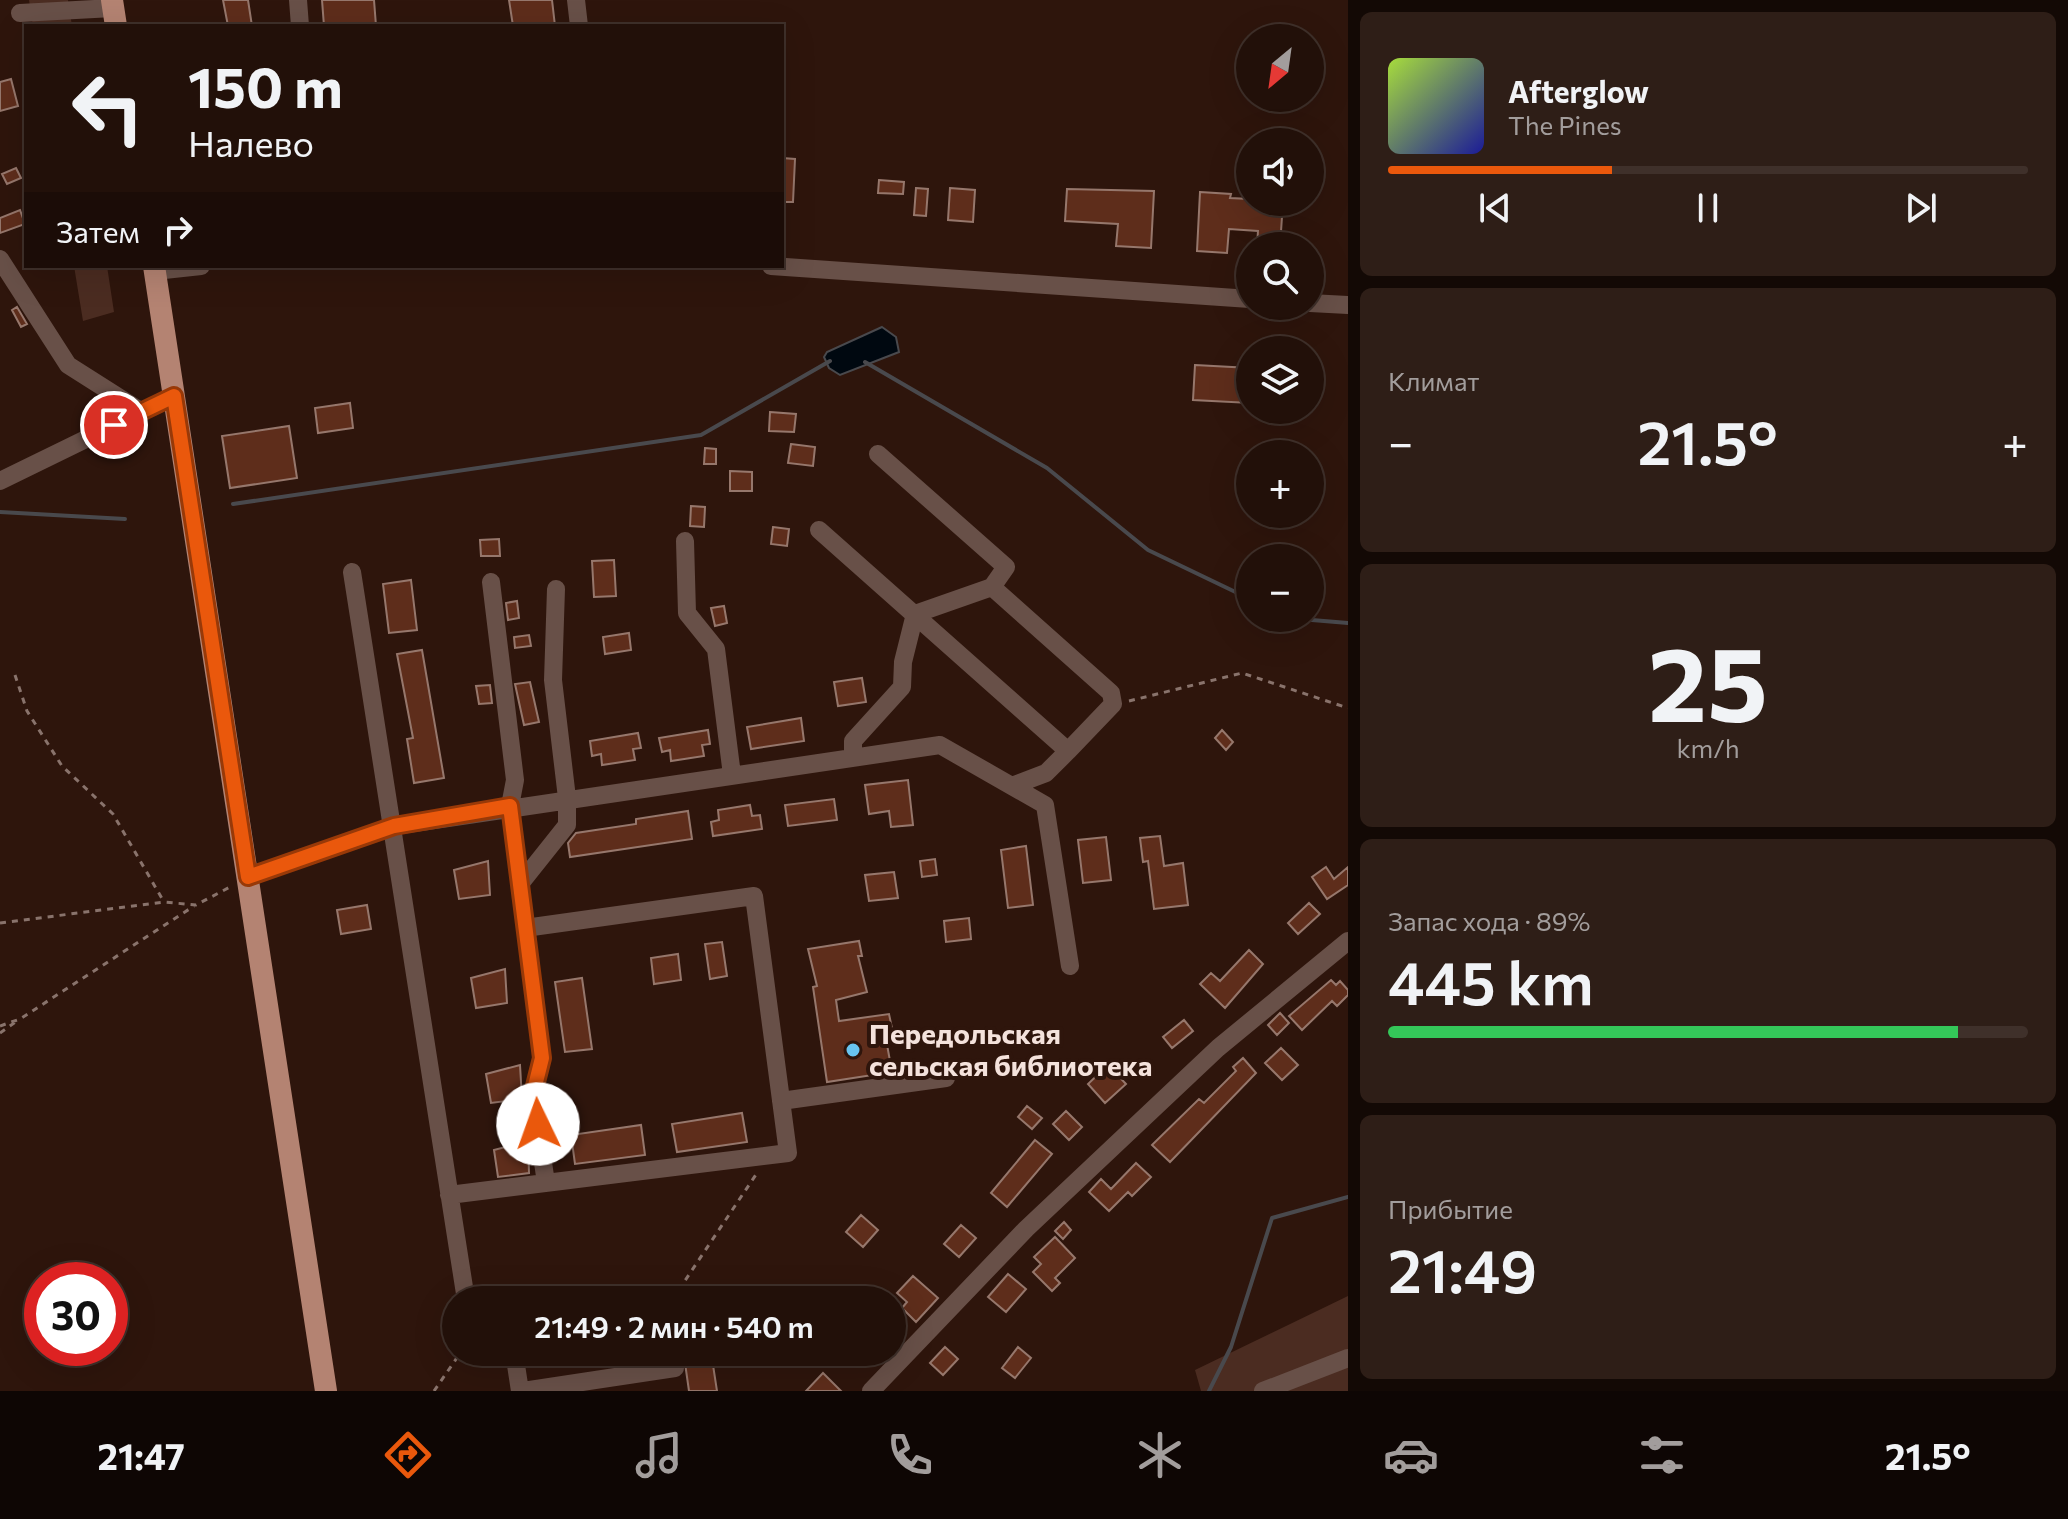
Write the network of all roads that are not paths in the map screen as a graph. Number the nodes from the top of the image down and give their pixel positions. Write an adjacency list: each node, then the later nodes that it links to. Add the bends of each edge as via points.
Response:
1 (298, 0): 5 (street)
2 (576, 0): 6 (street)
3 (114, 11): 4 (street)
4 (20, 13)
5 (300, 24)
6 (579, 24)
7 (0, 259): 14 (street, via 68,365)
8 (784, 267): 10 (street)
9 (154, 268): 13 (main road)
10 (1236, 298)
11 (1324, 304): 12 (street)
12 (1348, 305)
13 (174, 396): 14 (street); 31 (main road)
14 (142, 412): 16 (street)
15 (878, 454): 21 (street, via 1006,567)
16 (0, 481)
17 (819, 530): 23 (street)
18 (685, 541): 26 (street, via 687,613 716,649)
19 (352, 572): 30 (street)
20 (491, 582): 29 (street, via 515,780)
21 (992, 587): 23 (street); 24 (street, via 1111,693 1113,704)
22 (556, 589): 28 (street, via 553,680)
23 (915, 614): 24 (street); 25 (street, via 902,687 853,741)
24 (1068, 751): 27 (street, via 1046,773)
25 (853, 758): 26 (street); 27 (street, via 940,745)
26 (732, 775): 28 (street)
27 (1012, 786): 35 (street, via 1045,805)
28 (567, 798): 29 (street); 32 (street, via 567,825)
29 (510, 806): 30 (street); 32 (street)
30 (394, 826): 31 (street); 39 (street)
31 (248, 877): 44 (main road)
32 (520, 884): 33 (street)
33 (525, 928): 37 (street, via 754,896); 38 (street, via 542,1058 533,1094)
34 (1348, 941): 46 (street, via 1218,1048 1037,1218)
35 (1070, 966)
36 (946, 1078): 37 (street)
37 (781, 1101): 38 (street, via 788,1153)
38 (546, 1183): 39 (street)
39 (449, 1195): 40 (street)
40 (464, 1286)
41 (1348, 1358): 47 (street)
42 (517, 1366): 45 (street)
43 (675, 1368): 45 (street)
44 (326, 1391)
45 (522, 1391)
46 (871, 1391)
47 (1263, 1391)

